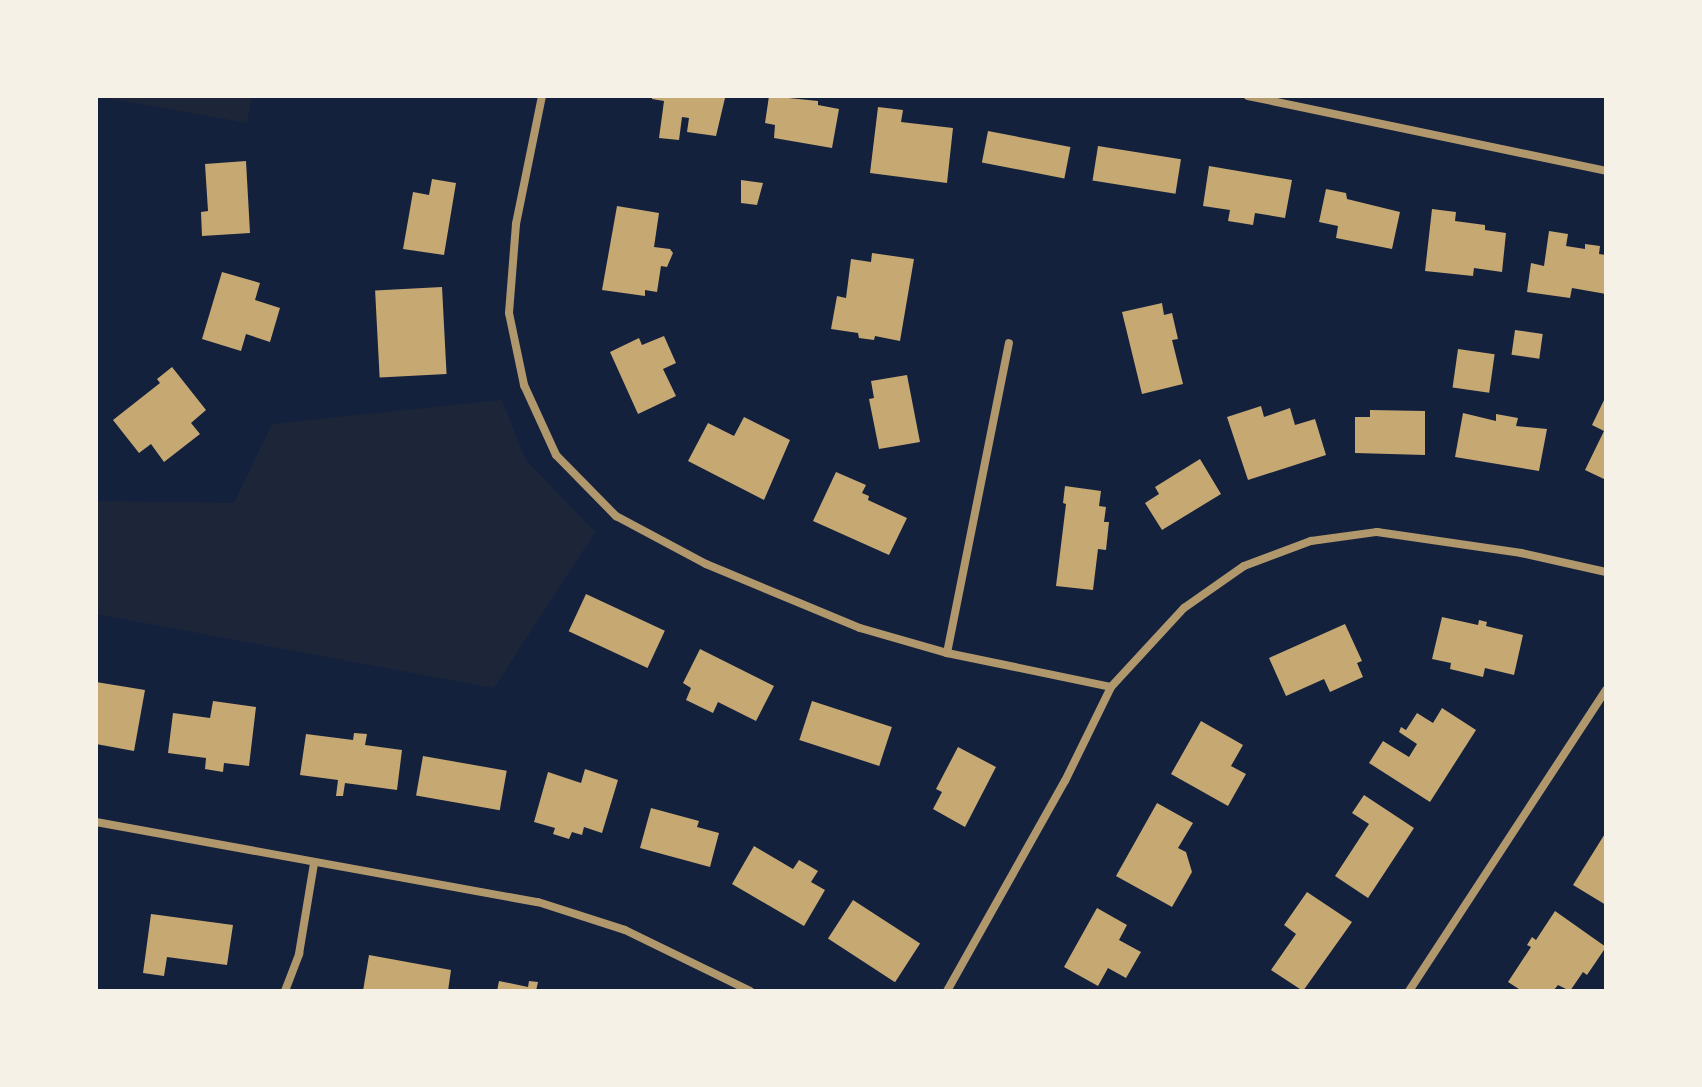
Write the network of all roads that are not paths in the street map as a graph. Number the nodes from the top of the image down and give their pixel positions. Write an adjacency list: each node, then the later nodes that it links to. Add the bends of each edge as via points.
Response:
1 (542, 96): 6 (street, via 516,224 509,313 524,385 556,455 616,516 706,564 860,628)
2 (1248, 96): 3 (street)
3 (1606, 171)
4 (1009, 343): 6 (street)
5 (1606, 572): 7 (street, via 1377,532 1311,541 1244,566 1184,608)
6 (947, 653): 7 (street)
7 (1111, 687): 13 (street, via 1065,781)
8 (1606, 690): 14 (street)
9 (96, 822): 10 (street)
10 (314, 863): 11 (street, via 299,954); 12 (street, via 538,902 625,930)
11 (285, 991)
12 (750, 991)
13 (947, 991)
14 (1409, 991)

